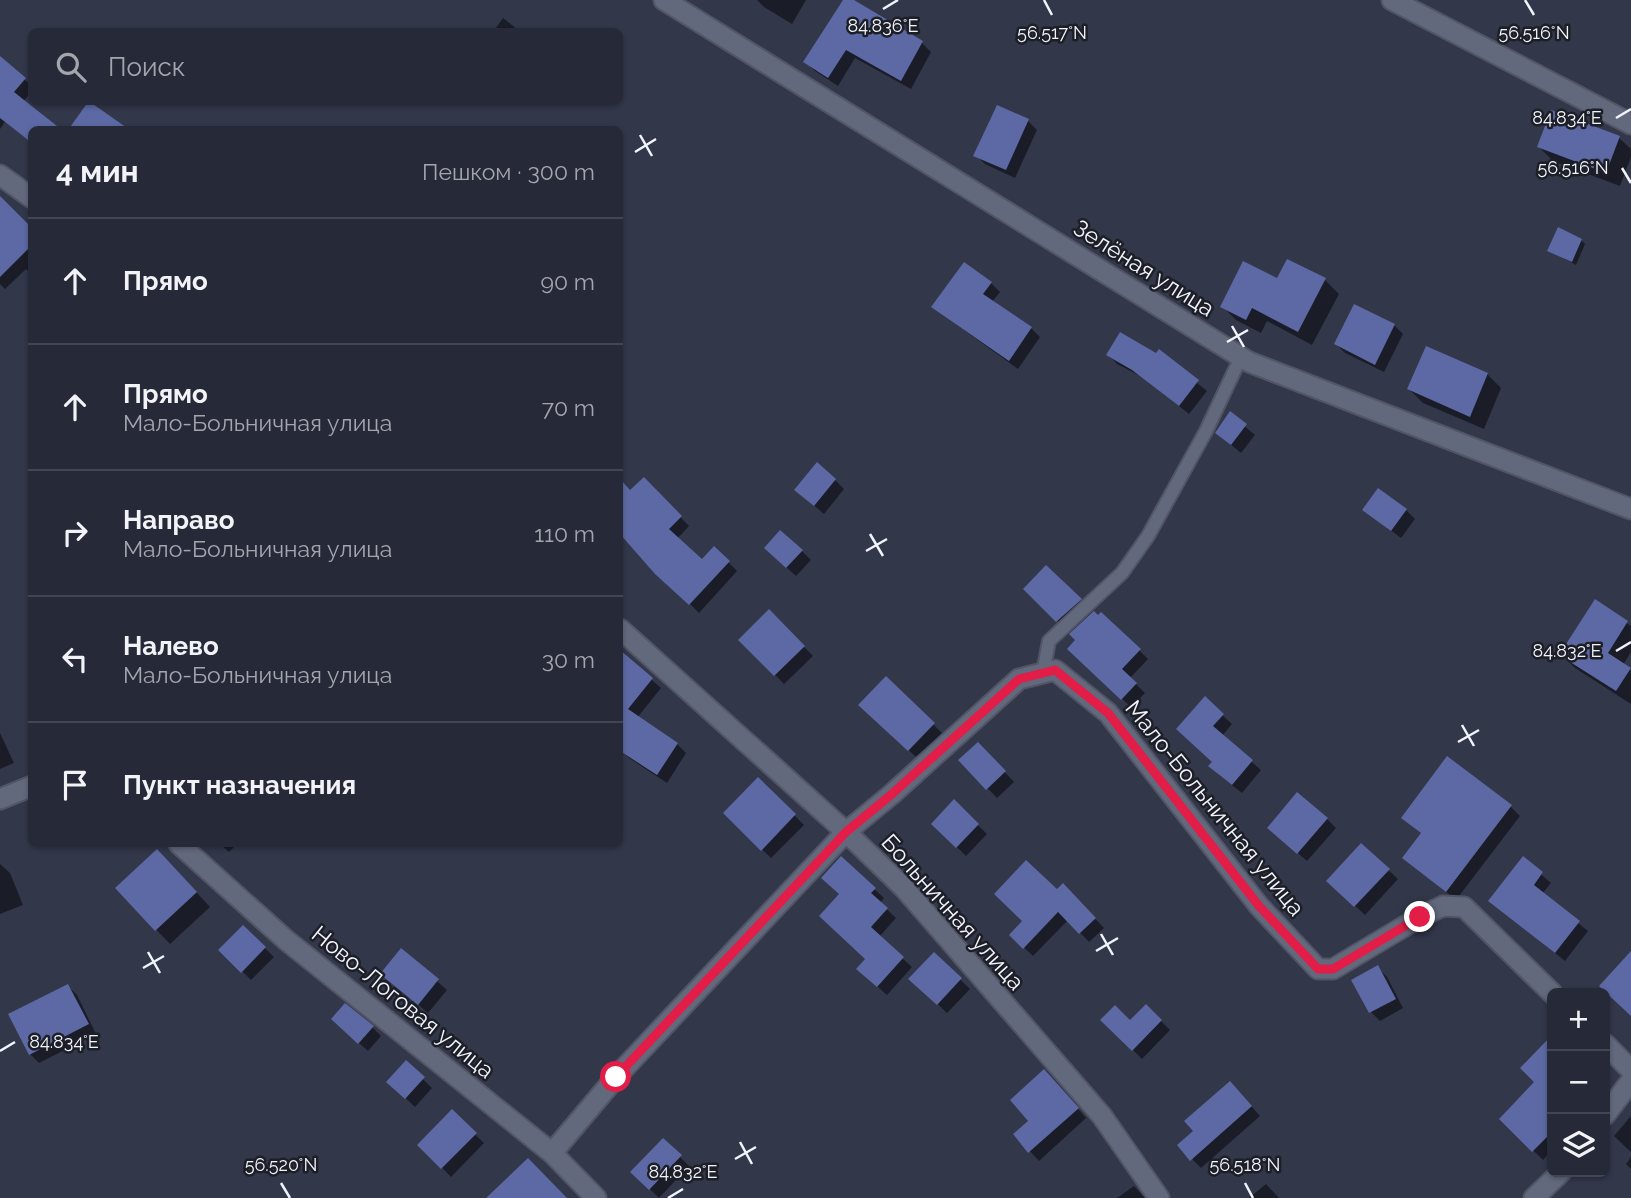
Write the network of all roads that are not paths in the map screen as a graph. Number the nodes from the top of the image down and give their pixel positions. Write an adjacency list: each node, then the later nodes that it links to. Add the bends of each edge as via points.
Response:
1 (664, 0): 6 (street, Зелёная улица)
2 (1392, 0): 3 (street)
3 (1631, 124)
4 (0, 175): 5 (street)
5 (28, 195)
6 (1241, 357): 7 (street, Зелёная улица); 9 (lane, via 1148,536 1122,573 1049,641)
7 (1631, 509)
8 (623, 632): 12 (street, Больничная улица)
9 (1043, 673): 12 (street, via 1019,679); 14 (street, Мало-Больничная улица, via 1055,670 1108,713 1259,906 1318,969 1333,969 1443,906 1464,907)
10 (28, 788): 11 (street)
11 (0, 799)
12 (846, 832): 19 (street, via 616,1077); 22 (street, Больничная улица, via 904,888 1102,1116)
13 (182, 847): 19 (street, Ново-Логовая улица, via 286,940)
14 (1547, 988)
15 (1610, 1049): 16 (street)
16 (1631, 1070)
17 (1631, 1082): 18 (street)
18 (1606, 1114)
19 (552, 1153): 21 (street, Ново-Логовая улица)
20 (1556, 1177): 23 (street)
21 (596, 1198)
22 (1159, 1198)
23 (1534, 1198)

